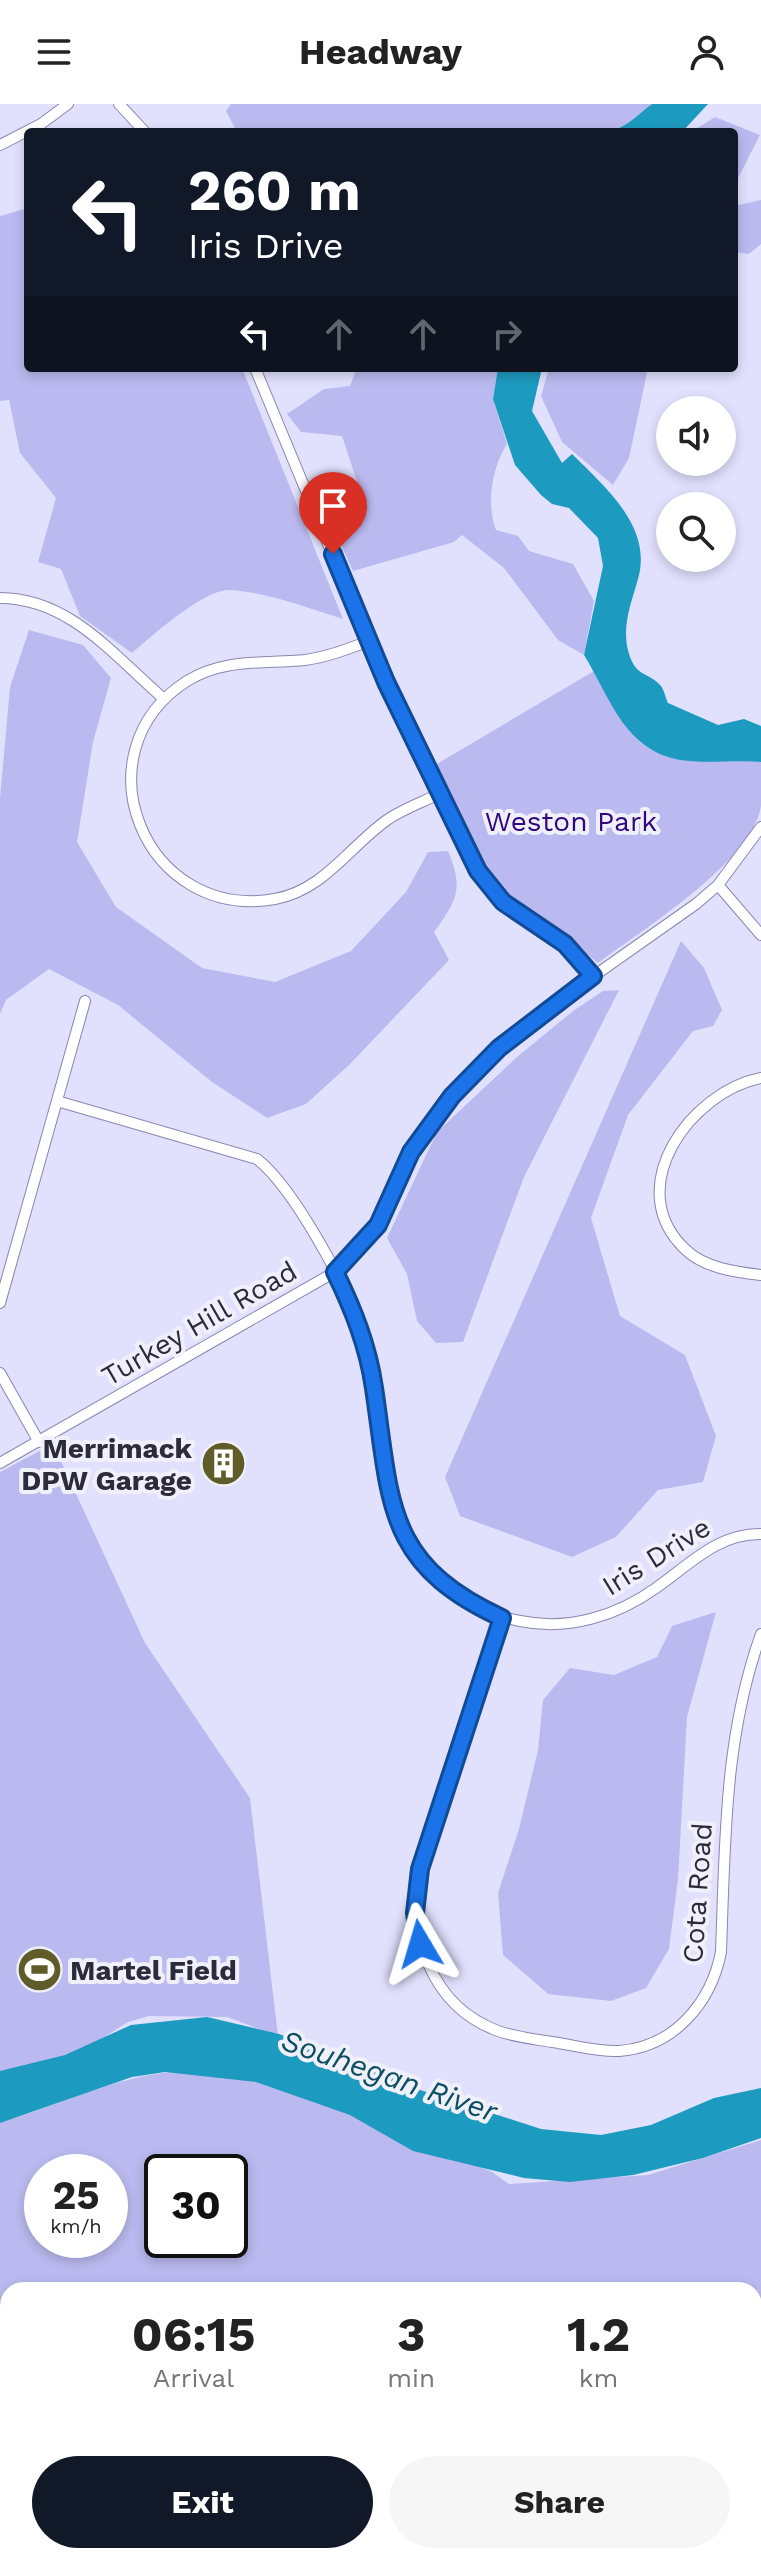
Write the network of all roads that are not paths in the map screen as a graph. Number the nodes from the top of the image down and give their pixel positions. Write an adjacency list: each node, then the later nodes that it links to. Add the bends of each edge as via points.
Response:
1 (68, 104): 3 (street)
2 (119, 104): 4 (street)
3 (33, 128)
4 (141, 128)
5 (24, 133): 6 (street)
6 (0, 145)
7 (257, 372): 9 (street)
8 (0, 598): 10 (street, via 39,603 68,616)
9 (369, 641): 10 (street, via 320,657 221,666 190,679); 11 (street)
10 (164, 699): 11 (street, via 135,750 134,807 143,835 159,859 206,893 248,901 291,895 324,876 385,821)
11 (441, 793): 15 (street, via 489,888 510,909 565,944)
12 (761, 827): 13 (street, Turkey Hill Road)
13 (718, 885): 14 (street); 15 (street, Turkey Hill Road)
14 (761, 935)
15 (593, 976): 19 (street, Turkey Hill Road, via 499,1048 452,1096 411,1152 378,1225)
16 (85, 1001): 18 (street)
17 (761, 1078): 20 (street, via 728,1088 687,1120 667,1156 661,1197 665,1218 687,1251 724,1269)
18 (57, 1101): 19 (street, Iris Drive, via 257,1159 273,1172); 21 (street)
19 (335, 1272): 23 (street, Turkey Hill Road); 26 (street, Iris Drive, via 363,1334 386,1489 405,1537 444,1584)
20 (761, 1275)
21 (0, 1303)
22 (0, 1373): 23 (street)
23 (39, 1442): 24 (street, Turkey Hill Road)
24 (0, 1463)
25 (761, 1534): 26 (street, Iris Drive, via 726,1539 641,1599 603,1616 543,1624)
26 (502, 1618): 27 (street, Cota Road, via 420,1869 415,1913 420,1944 448,1996 485,2024 514,2035 608,2051 636,2048 673,2032 701,2004 715,1978 721,1952 730,1750)
27 (761, 1634)

